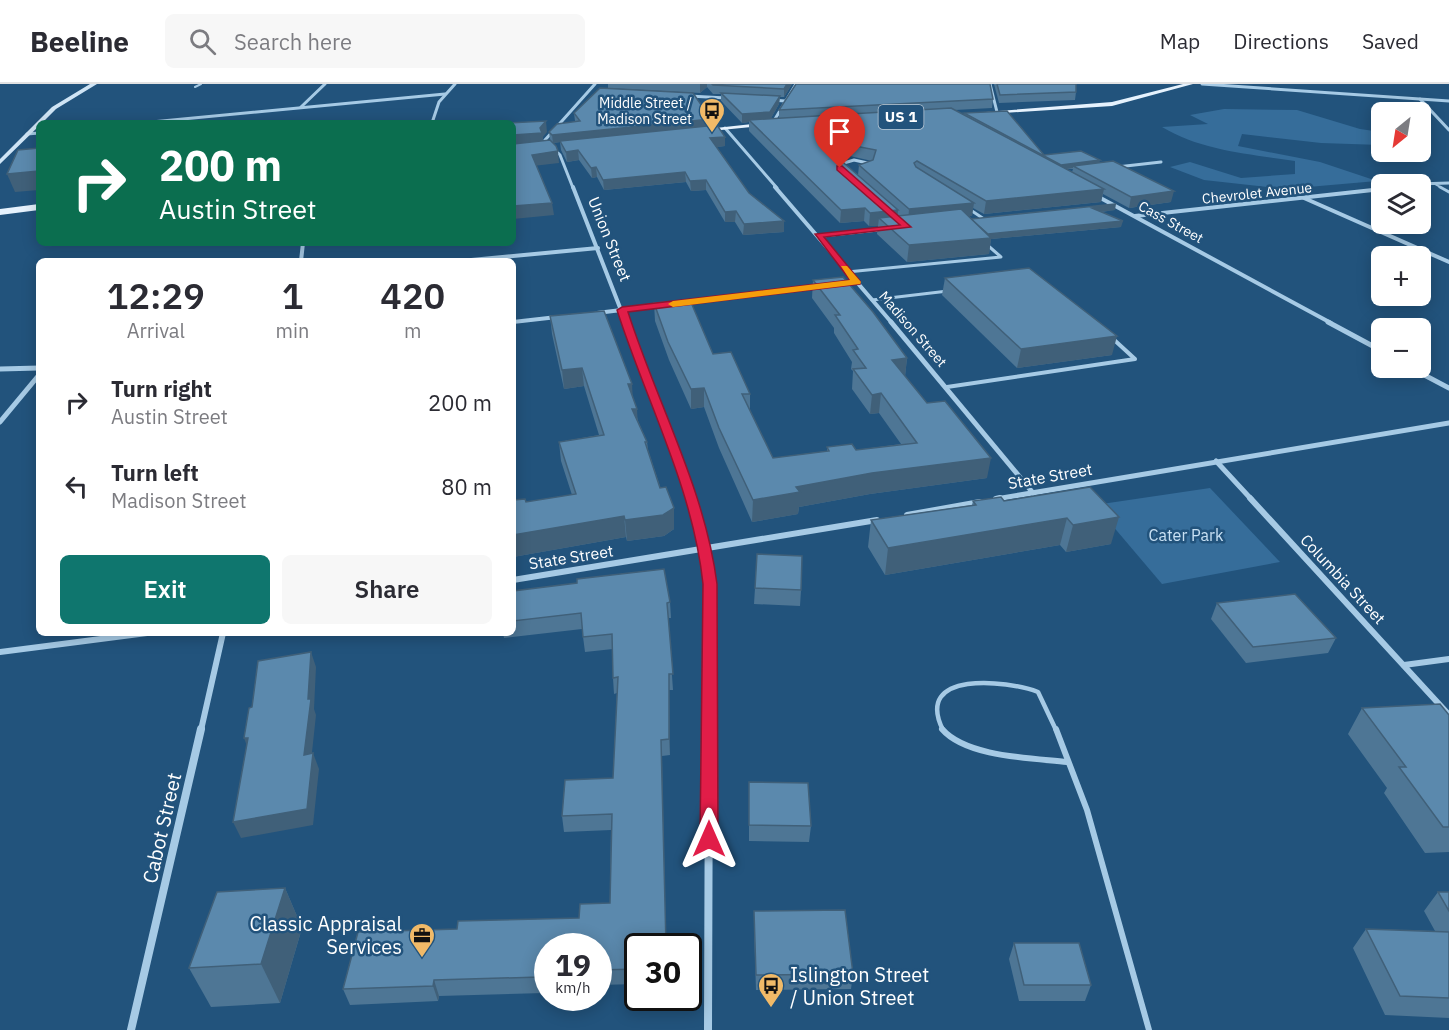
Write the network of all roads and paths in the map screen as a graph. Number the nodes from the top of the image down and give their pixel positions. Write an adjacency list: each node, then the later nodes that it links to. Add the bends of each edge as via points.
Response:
1 (94, 84): 23 (main road)
2 (201, 84): 10 (lane)
3 (325, 84): 20 (street)
4 (454, 84): 13 (street)
5 (595, 84): 11 (street)
6 (796, 84): 18 (street)
7 (990, 84): 21 (street)
8 (1190, 84): 21 (main road, via 1112,104)
9 (1202, 84): 16 (street)
10 (195, 87)
11 (589, 90): 12 (street); 35 (street, via 545,140)
12 (596, 91)
13 (445, 94): 20 (street); 25 (street)
14 (681, 95): 15 (street)
15 (726, 98)
16 (1420, 99): 19 (street); 30 (street)
17 (771, 100): 18 (street)
18 (785, 101): 26 (street)
19 (1449, 101)
20 (301, 107): 24 (street)
21 (997, 112): 22 (main road)
22 (975, 113)
23 (42, 120)
24 (171, 120)
25 (433, 120)
26 (772, 124): 27 (main road); 29 (main road)
27 (780, 124)
28 (36, 125): 33 (main road)
29 (725, 128): 31 (main road); 58 (street, Madison Street)
30 (1449, 129)
31 (691, 131)
32 (36, 133): 33 (street)
33 (27, 134): 37 (main road)
34 (564, 145): 35 (main road)
35 (552, 147): 36 (main road); 60 (street, Union Street, via 560,155)
36 (542, 148)
37 (0, 162)
38 (1161, 162): 39 (street)
39 (1116, 167)
40 (840, 168): 41 (street, via 837,165 843,161 860,160 872,164)
41 (869, 170)
42 (1433, 183): 43 (street); 46 (lane)
43 (1449, 183)
44 (1085, 189): 49 (street, Cass Street)
45 (1371, 190): 47 (street, Chevrolet Avenue)
46 (1449, 192)
47 (1303, 198): 53 (street, Chevrolet Avenue); 62 (street)
48 (961, 204): 55 (lane)
49 (1113, 204): 50 (street); 53 (street, Cass Street)
50 (1098, 206)
51 (36, 207): 52 (main road)
52 (0, 212)
53 (1135, 216): 76 (street, Cass Street)
54 (996, 218): 55 (street)
55 (984, 219): 56 (street)
56 (973, 221)
57 (884, 229): 58 (street)
58 (818, 236): 63 (street, Madison Street)
59 (977, 236): 63 (lane, via 1001,257)
60 (598, 248): 61 (street); 71 (street, Union Street)
61 (493, 258)
62 (1449, 262)
63 (847, 272): 64 (street, Madison Street)
64 (856, 282): 65 (street); 68 (street, Madison Street)
65 (847, 284)
66 (826, 286): 69 (street)
67 (953, 290): 68 (lane)
68 (872, 300): 81 (street, Madison Street)
69 (680, 303)
70 (669, 304): 71 (street)
71 (622, 310): 72 (street); 89 (street, Union Street, via 690,492)
72 (593, 313)
73 (559, 317): 74 (street)
74 (516, 322)
75 (1106, 334): 81 (lane, via 1135,359)
76 (1371, 345)
77 (36, 368): 78 (street)
78 (0, 369)
79 (1430, 378): 82 (street)
80 (36, 379): 83 (street)
81 (947, 387): 86 (street, Madison Street)
82 (1449, 388)
83 (0, 422)
84 (1449, 423): 85 (street, State Street)
85 (1216, 461): 86 (street, State Street); 95 (street, Columbia Street)
86 (1033, 493): 87 (street, State Street)
87 (896, 517)
88 (885, 519): 89 (street, State Street)
89 (706, 550): 90 (street, State Street); 99 (street, Union Street, via 710,584)
90 (516, 580)
91 (124, 636): 93 (street)
92 (222, 636): 98 (street, Cabot Street)
93 (0, 652)
94 (1449, 659): 95 (street)
95 (1404, 665): 96 (street, Columbia Street)
96 (1449, 715)
97 (1067, 762): 97 (lane, via 1038,692 1018,684 971,681 948,690 937,703 936,717 943,731 964,743 987,752); 100 (lane, via 1088,810)
98 (131, 1030)
99 (708, 1030)
100 (1149, 1030)

